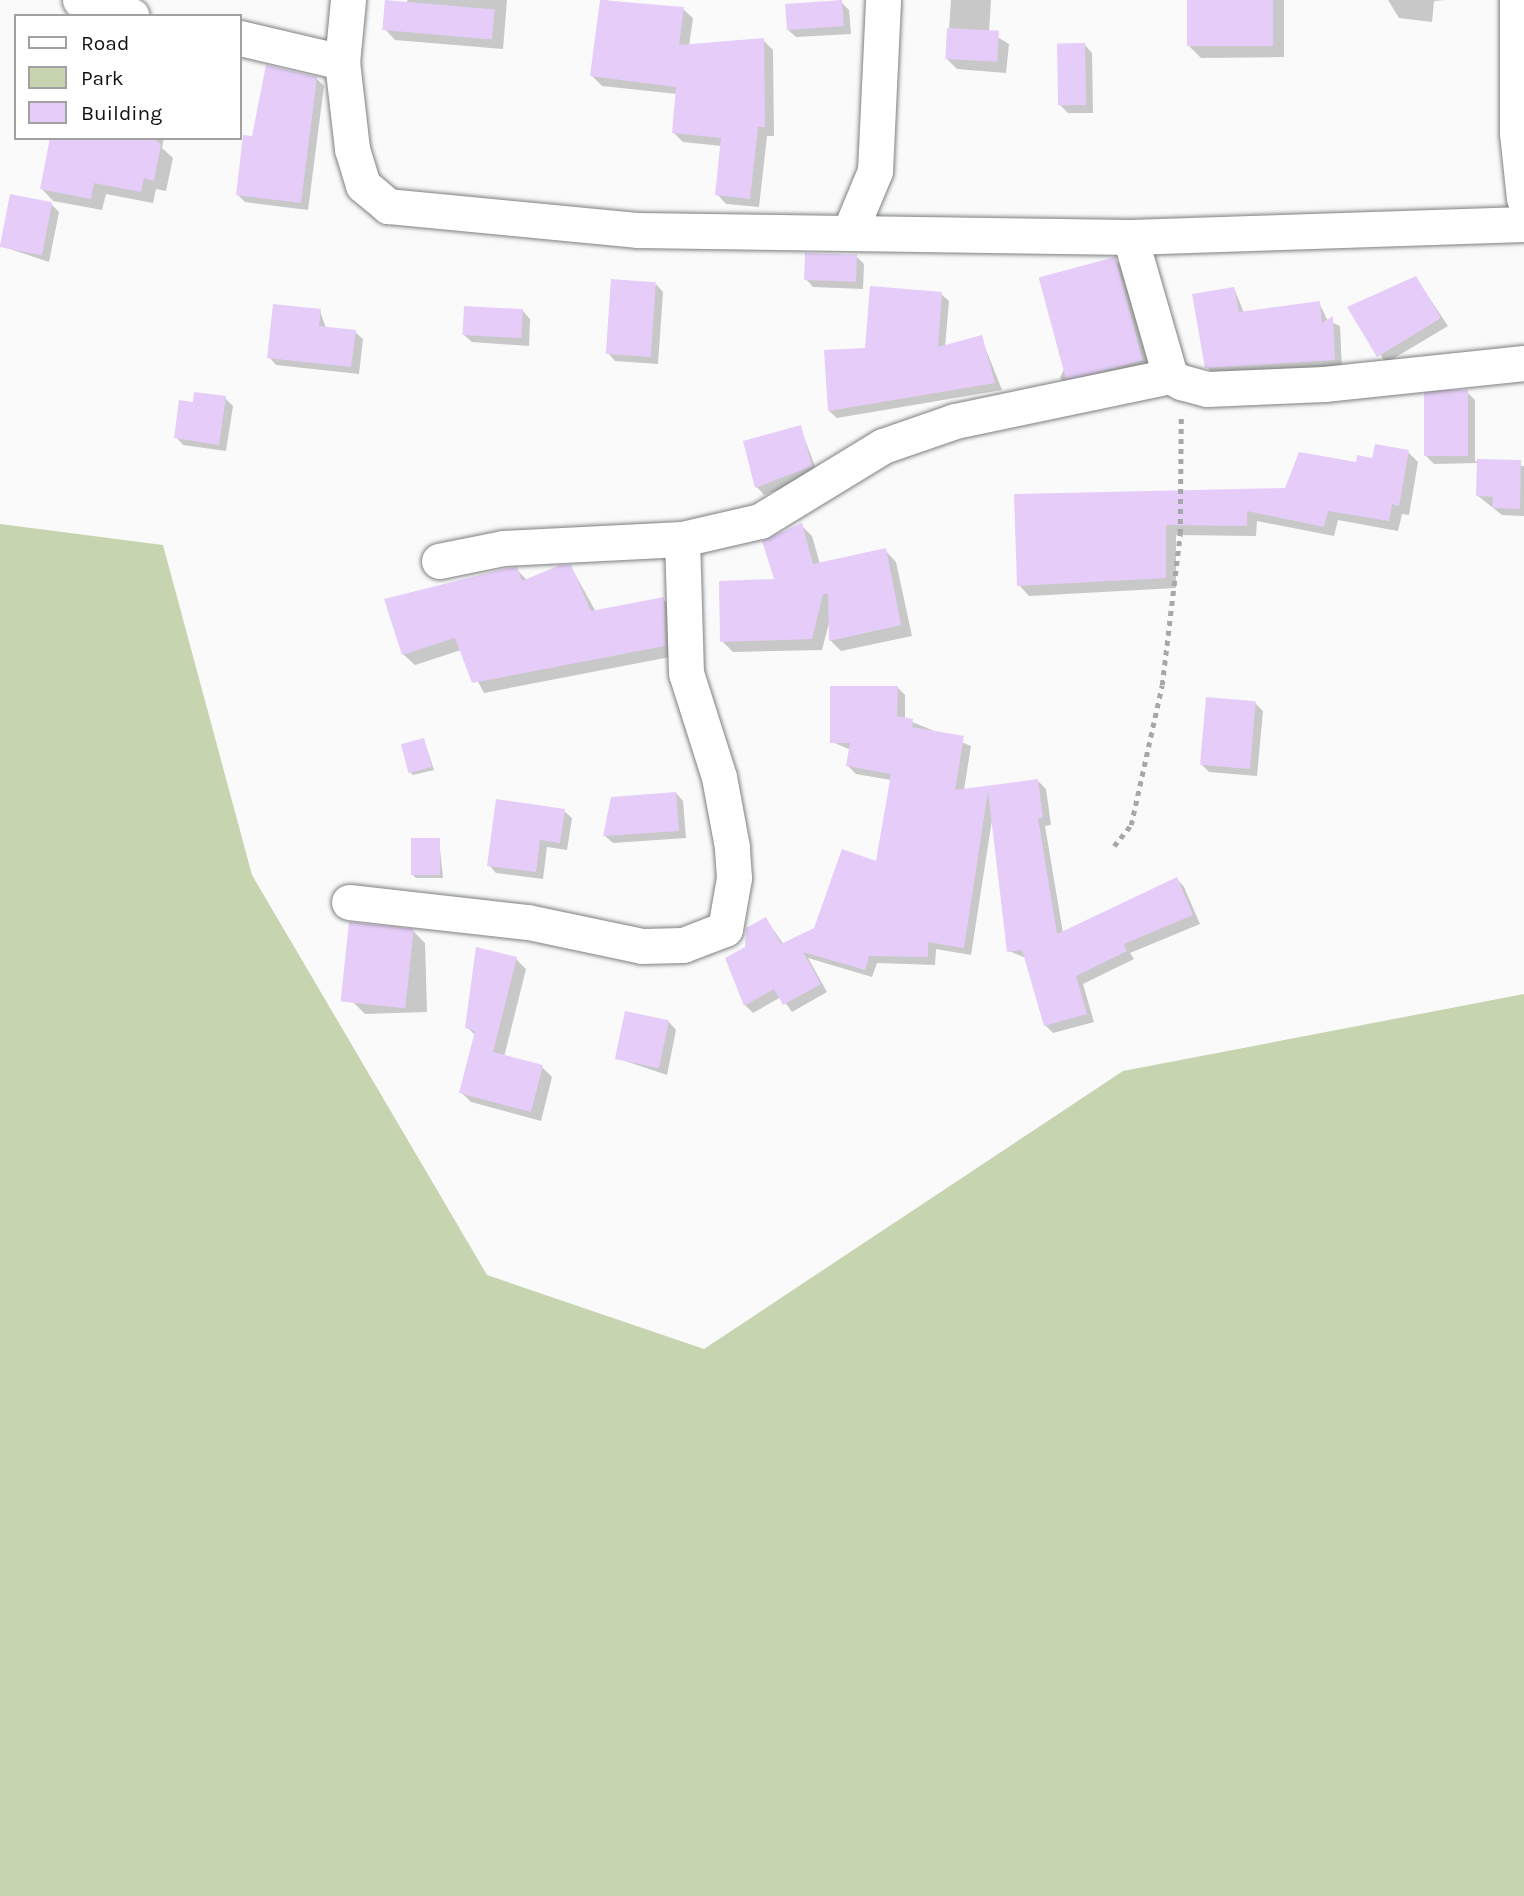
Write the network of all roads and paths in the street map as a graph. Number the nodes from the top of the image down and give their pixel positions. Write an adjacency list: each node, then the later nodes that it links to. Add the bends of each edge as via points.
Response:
1 (80, 0): 5 (street)
2 (348, 0): 7 (street)
3 (883, 0): 10 (street, via 875,171)
4 (1517, 0): 8 (street, via 1517,133)
5 (126, 14)
6 (242, 38): 7 (street)
7 (342, 62): 10 (street, via 363,185 388,206 612,228)
8 (1524, 199)
9 (1524, 224): 11 (street)
10 (850, 231): 11 (street)
11 (1130, 237): 13 (street)
12 (1524, 363): 13 (street, via 1324,384 1207,389)
13 (1175, 379): 14 (street, via 955,421 883,446 761,521); 16 (path, via 1180,534 1162,685 1131,825)
14 (682, 539): 15 (street, via 503,548); 17 (street, via 685,673 719,777 732,847 734,878 725,929 683,945 642,946 528,922)
15 (439, 561)
16 (1114, 846)
17 (349, 902)

